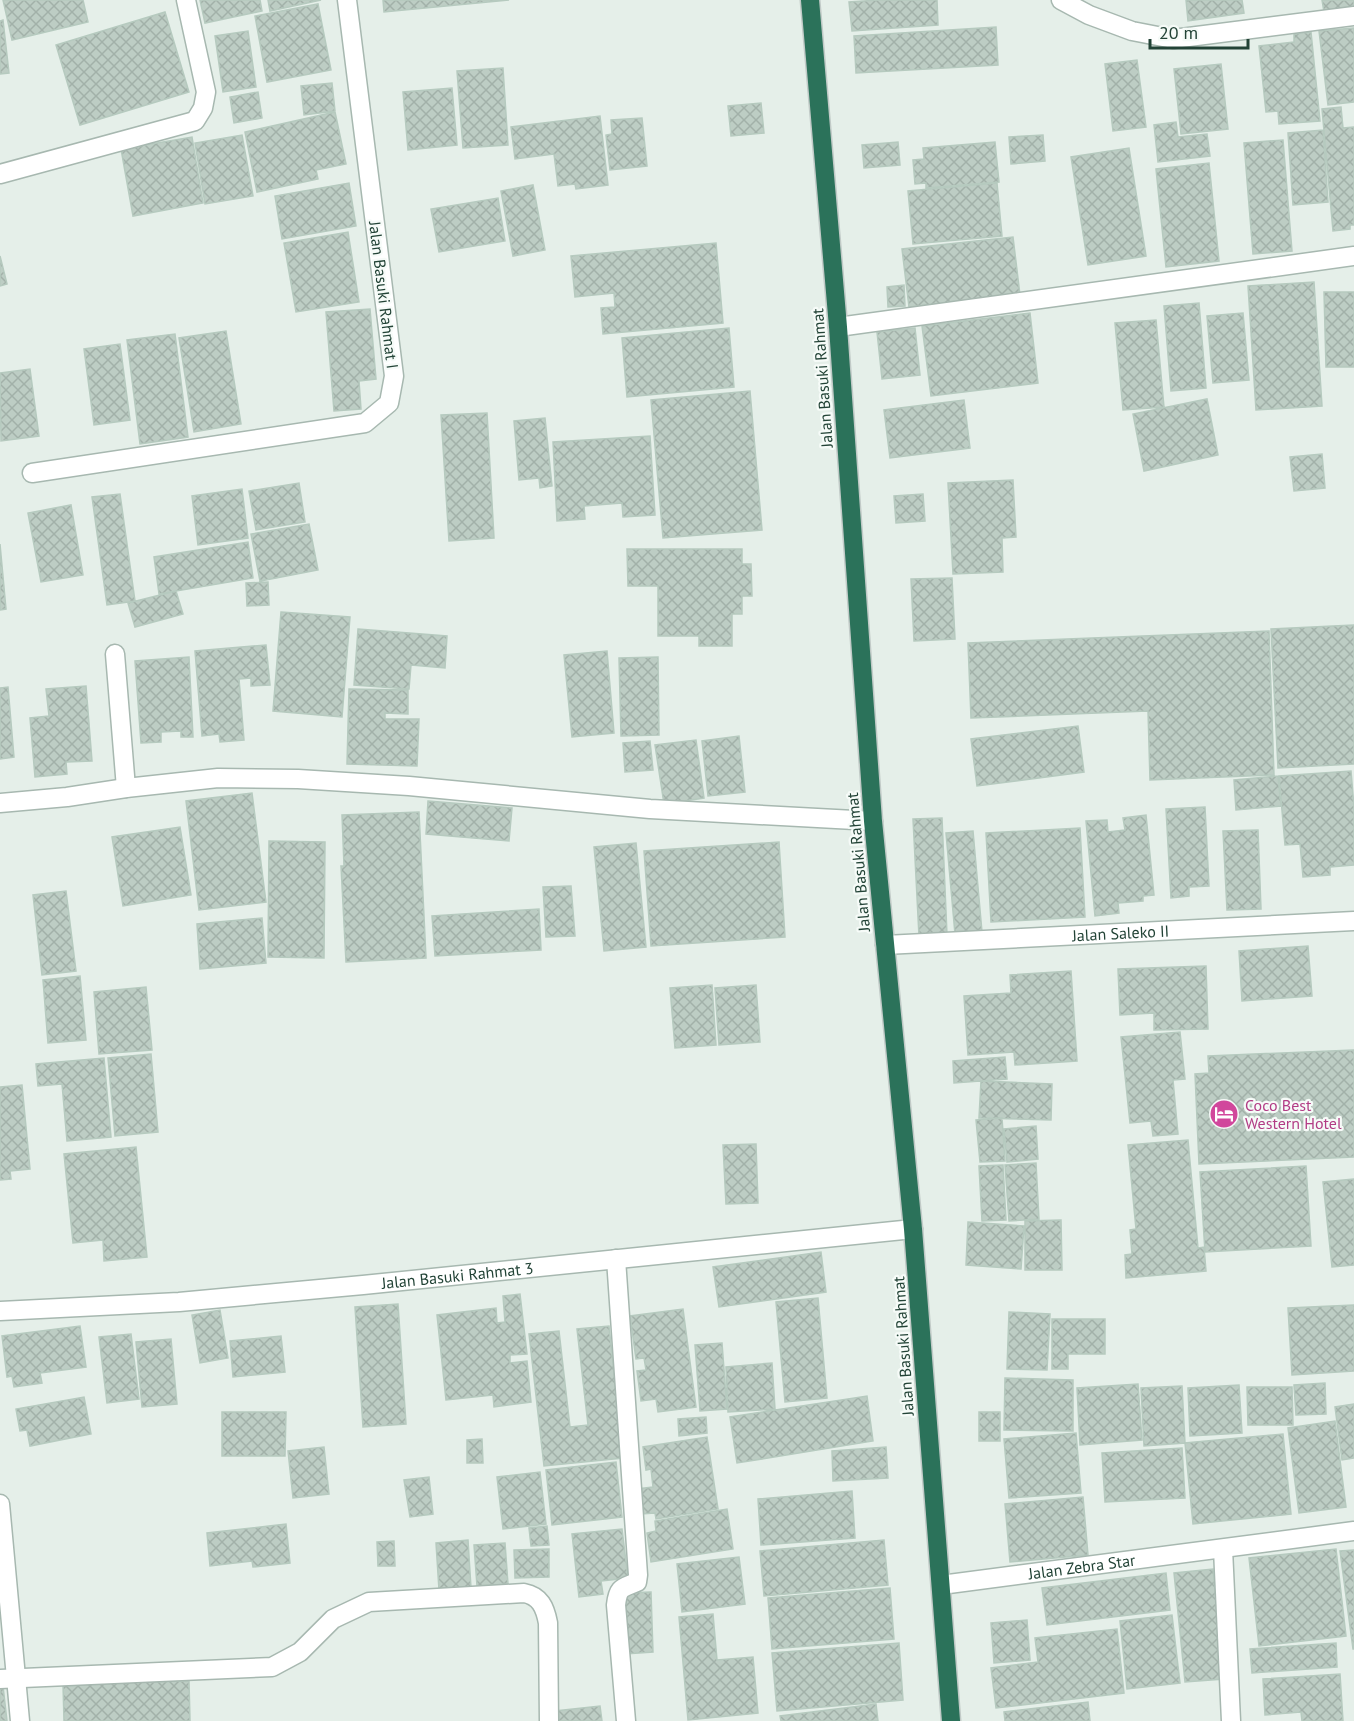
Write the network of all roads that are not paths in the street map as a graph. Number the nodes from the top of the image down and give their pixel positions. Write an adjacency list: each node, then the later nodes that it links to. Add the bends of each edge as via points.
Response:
1 (186, 0): 6 (street, via 206,92 195,121)
2 (347, 0): 9 (street, Jalan Basuki Rahmat I, via 394,376 389,403 365,423)
3 (810, 0): 8 (highway, Jalan Basuki Rahmat)
4 (1061, 0): 5 (street, via 1132,31 1173,39)
5 (1354, 16)
6 (0, 174)
7 (1354, 256): 8 (street)
8 (838, 327): 13 (highway, Jalan Basuki Rahmat)
9 (32, 473)
10 (115, 654): 11 (street)
11 (126, 788): 12 (street); 13 (street, via 218,778 298,779 650,809)
12 (0, 803)
13 (873, 821): 15 (highway, Jalan Basuki Rahmat)
14 (1354, 921): 15 (street, Jalan Saleko II)
15 (885, 945): 16 (highway, Jalan Basuki Rahmat)
16 (913, 1229): 17 (street, Jalan Basuki Rahmat 3); 22 (highway, Jalan Basuki Rahmat)
17 (616, 1259): 18 (street, Jalan Basuki Rahmat 3, via 179,1302); 26 (street, via 638,1575 637,1582 619,1590 616,1605)
18 (0, 1311)
19 (0, 1504): 23 (street)
20 (1354, 1531): 21 (street, Jalan Zebra Star)
21 (1223, 1549): 22 (street, Jalan Zebra Star); 28 (street)
22 (941, 1585): 27 (highway, Jalan Basuki Rahmat)
23 (8, 1678): 24 (street); 25 (street, via 272,1667 300,1652 333,1619 369,1602 524,1593 539,1599 548,1623)
24 (20, 1721)
25 (549, 1721)
26 (626, 1721)
27 (951, 1721)
28 (1231, 1721)

